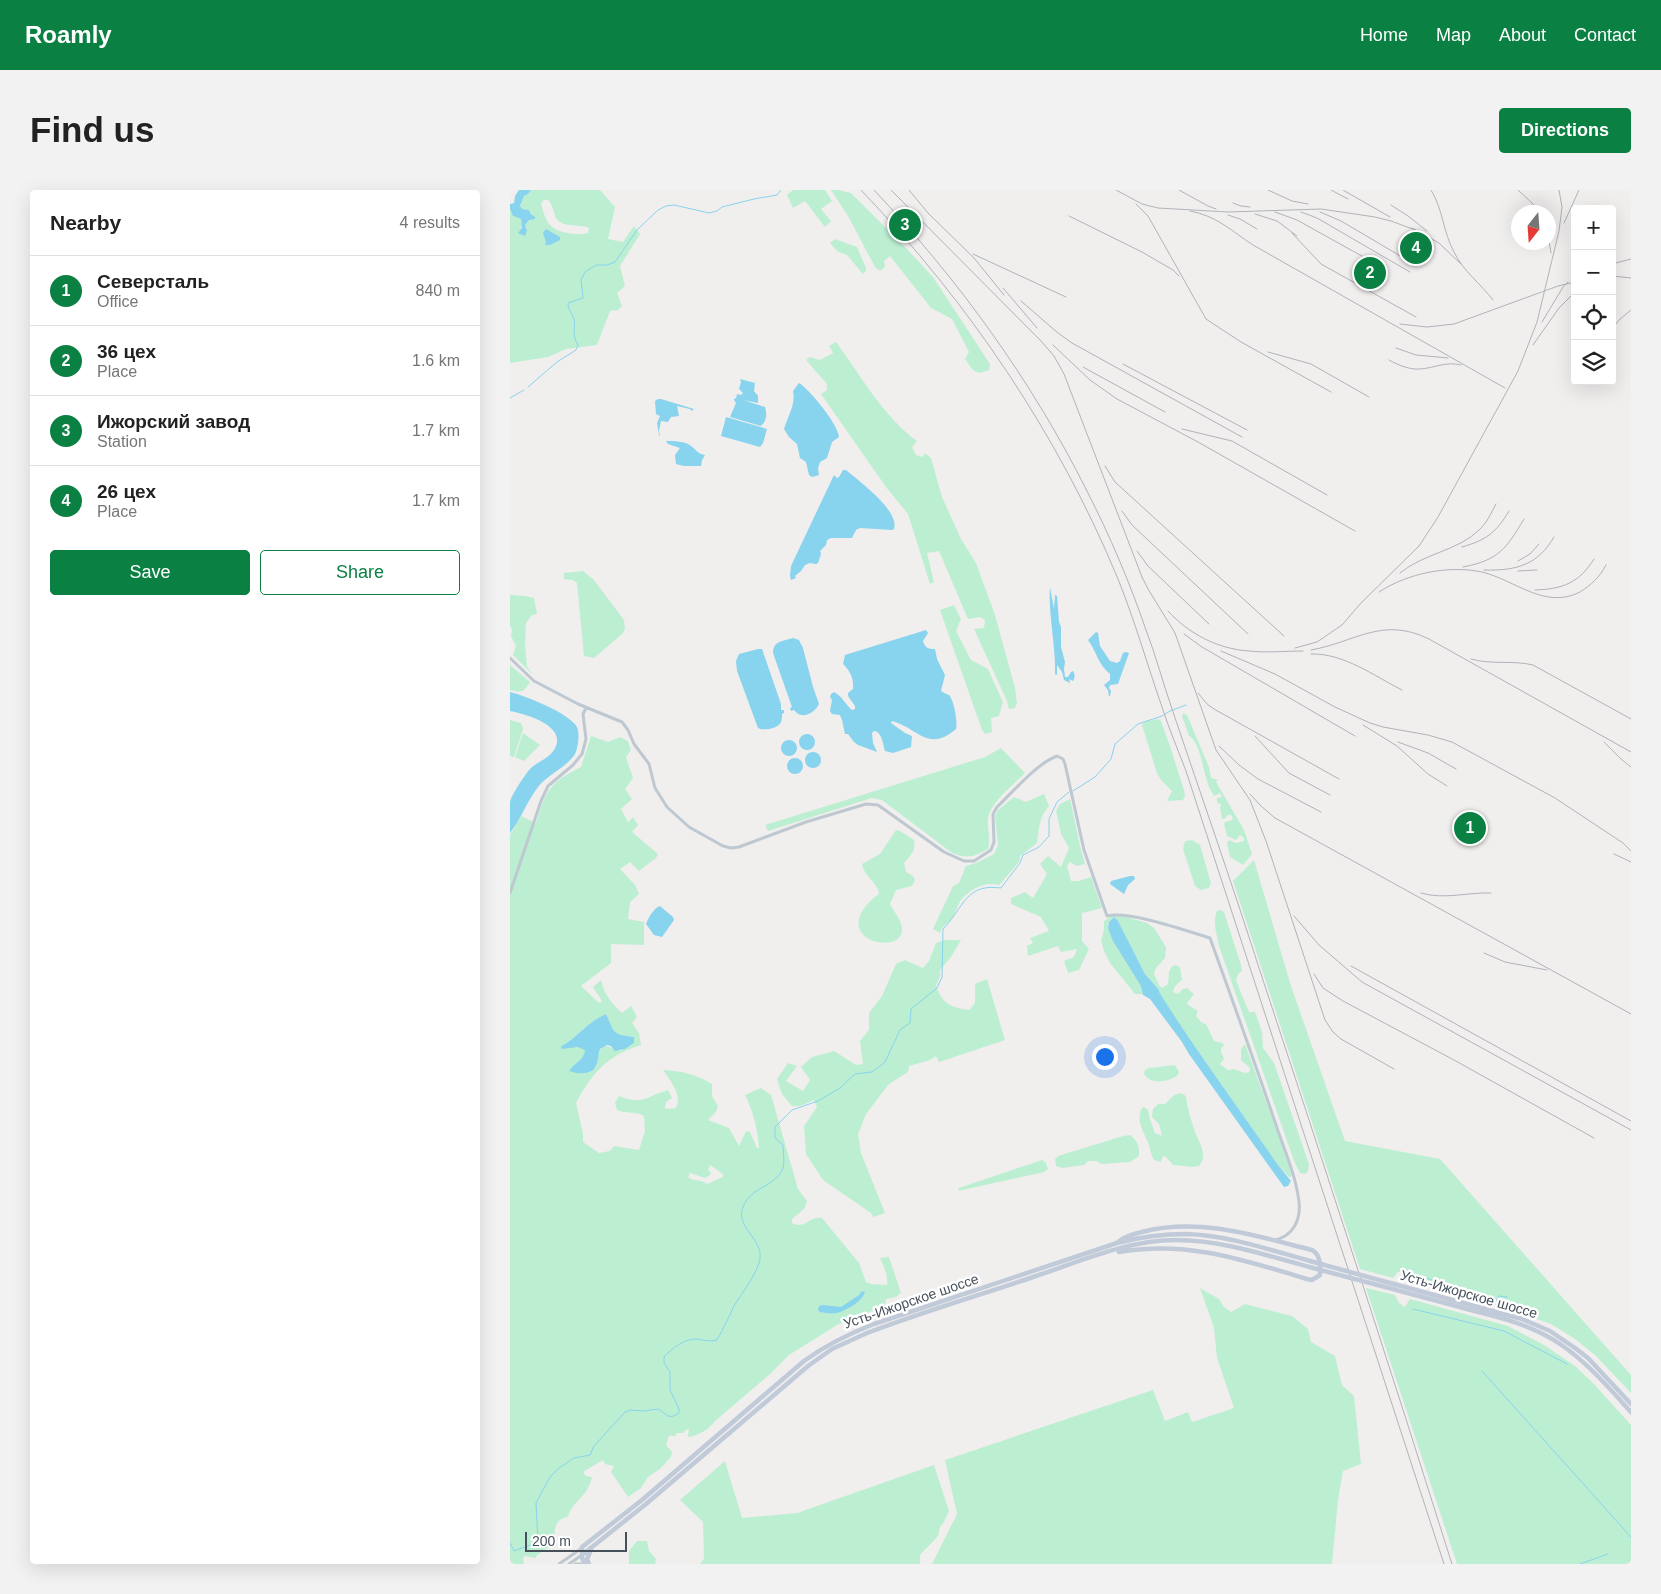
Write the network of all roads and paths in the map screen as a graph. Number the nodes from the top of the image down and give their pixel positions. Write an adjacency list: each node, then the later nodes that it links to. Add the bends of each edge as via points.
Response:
1 (510, 658): 2 (street, via 534,681)
2 (586, 708): 3 (street, via 583,714 586,739 582,754 548,786); 4 (street, via 622,722 649,764 655,788 667,807 689,827 726,848 739,847 806,822 872,803 944,852 964,861 974,861 991,850 994,842 993,814 997,807 1050,758 1057,756 1063,759 1084,850 1108,916 1134,916 1210,938 1293,1177 1299,1212)
3 (510, 893)
4 (1290, 1234): 5 (street); 7 (street)
5 (1273, 1240): 6 (street, via 1216,1228 1187,1226 1137,1233); 7 (street)
6 (1117, 1243): 9 (street, Усть-Ижорское шоссе, bridge, via 1158,1235 1187,1234 1239,1242 1522,1319 1550,1331 1588,1358); 11 (street, Усть-Ижорское шоссе, via 874,1324 828,1344 791,1371 636,1506)
7 (1293, 1245): 8 (street, via 1316,1252 1319,1277 1307,1279 1208,1252 1148,1249)
8 (1110, 1252): 10 (street, Усть-Ижорское шоссе, bridge, via 1164,1240 1234,1247 1502,1318 1534,1329 1582,1361); 12 (street, Усть-Ижорское шоссе, via 879,1328 832,1349 783,1386)
9 (1631, 1404)
10 (1631, 1412)
11 (582, 1548): 13 (street); 14 (street, Усть-Ижорское шоссе)
12 (592, 1549): 13 (street, Усть-Ижорское шоссе); 18 (street, via 587,1559)
13 (582, 1555): 15 (street, Усть-Ижорское шоссе); 17 (street)
14 (559, 1564)
15 (569, 1564)
16 (575, 1564): 17 (street)
17 (584, 1564)
18 (589, 1564)

